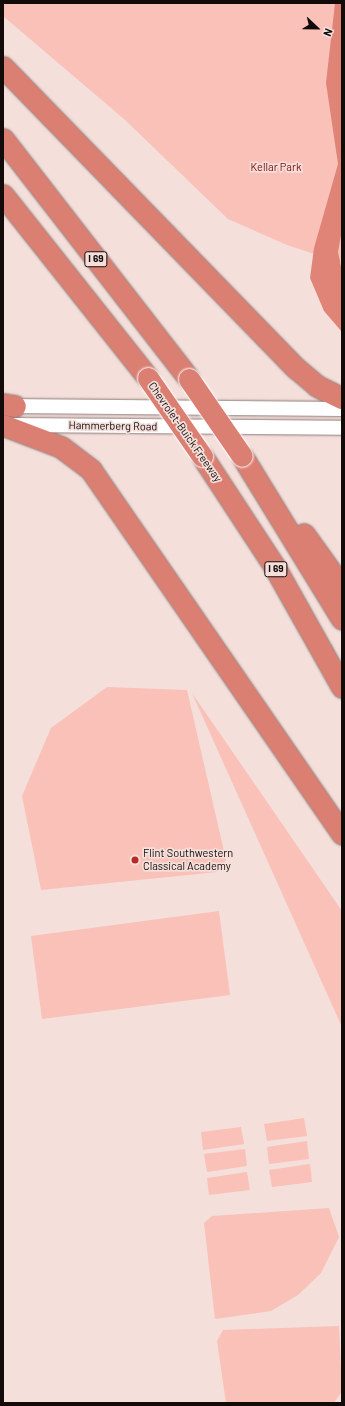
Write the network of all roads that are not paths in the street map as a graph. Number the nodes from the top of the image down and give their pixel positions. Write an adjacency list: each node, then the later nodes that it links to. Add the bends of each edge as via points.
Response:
1 (3, 67): 6 (highway, via 297,369 317,386)
2 (3, 139): 11 (highway, I 69, bridge, via 189,379)
3 (3, 195): 5 (highway, Chevrolet-Buick Freeway / I 69)
4 (3, 216): 5 (highway)
5 (78, 294): 14 (highway, Chevrolet-Buick Freeway / I 69, bridge, via 148,378 202,456 274,566)
6 (342, 398)
7 (7, 405): 8 (street, Hammerberg Road)
8 (342, 409)
9 (3, 425): 10 (street, Hammerberg Road); 15 (highway, via 61,446 91,470)
10 (342, 428)
11 (243, 458): 12 (highway, via 325,561); 13 (highway, I 69)
12 (342, 588)
13 (342, 619)
14 (342, 687)
15 (342, 834)

